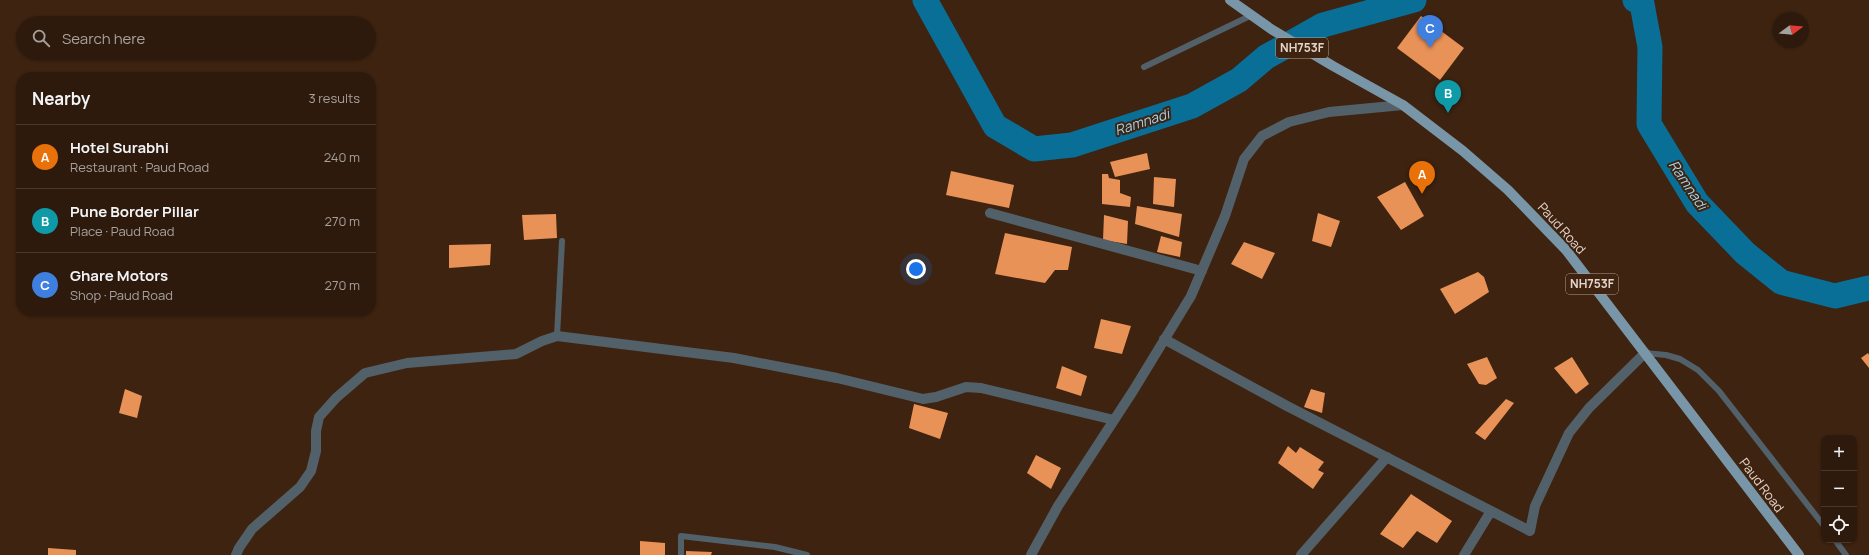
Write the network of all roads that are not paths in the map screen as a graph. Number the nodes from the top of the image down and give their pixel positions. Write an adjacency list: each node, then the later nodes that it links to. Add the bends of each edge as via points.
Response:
1 (1230, 0): 2 (main road, Paud Road / NH753F)
2 (1252, 15): 3 (lane); 4 (main road, Paud Road / NH753F, via 1333,66)
3 (1144, 68)
4 (1404, 105): 7 (street, via 1329,112 1289,122 1262,136 1244,159 1225,216); 10 (main road, Paud Road / NH753F, via 1463,150 1508,190 1566,250)
5 (990, 213): 7 (street)
6 (562, 241): 8 (lane)
7 (1202, 271): 9 (street, via 1191,296)
8 (557, 336): 11 (street, via 734,358 837,378 922,399 966,387 981,388); 16 (street, via 516,354 406,363 365,373 319,417 316,451 311,471 300,487 252,529)
9 (1164, 339): 11 (street); 12 (street, via 1287,406)
10 (1645, 353): 13 (street, via 1589,408 1568,433 1535,506 1530,531); 14 (lane, via 1680,359 1709,380); 22 (main road, Paud Road / NH753F)
11 (1114, 420): 19 (street, via 1058,506)
12 (1387, 456): 13 (street); 20 (street)
13 (1491, 511): 21 (street)
14 (1821, 522)
15 (1837, 543): 23 (lane)
16 (236, 555)
17 (681, 555): 18 (lane, via 681,536 775,547)
18 (807, 555)
19 (1032, 555)
20 (1301, 555)
21 (1464, 555)
22 (1799, 555)
23 (1846, 555)

